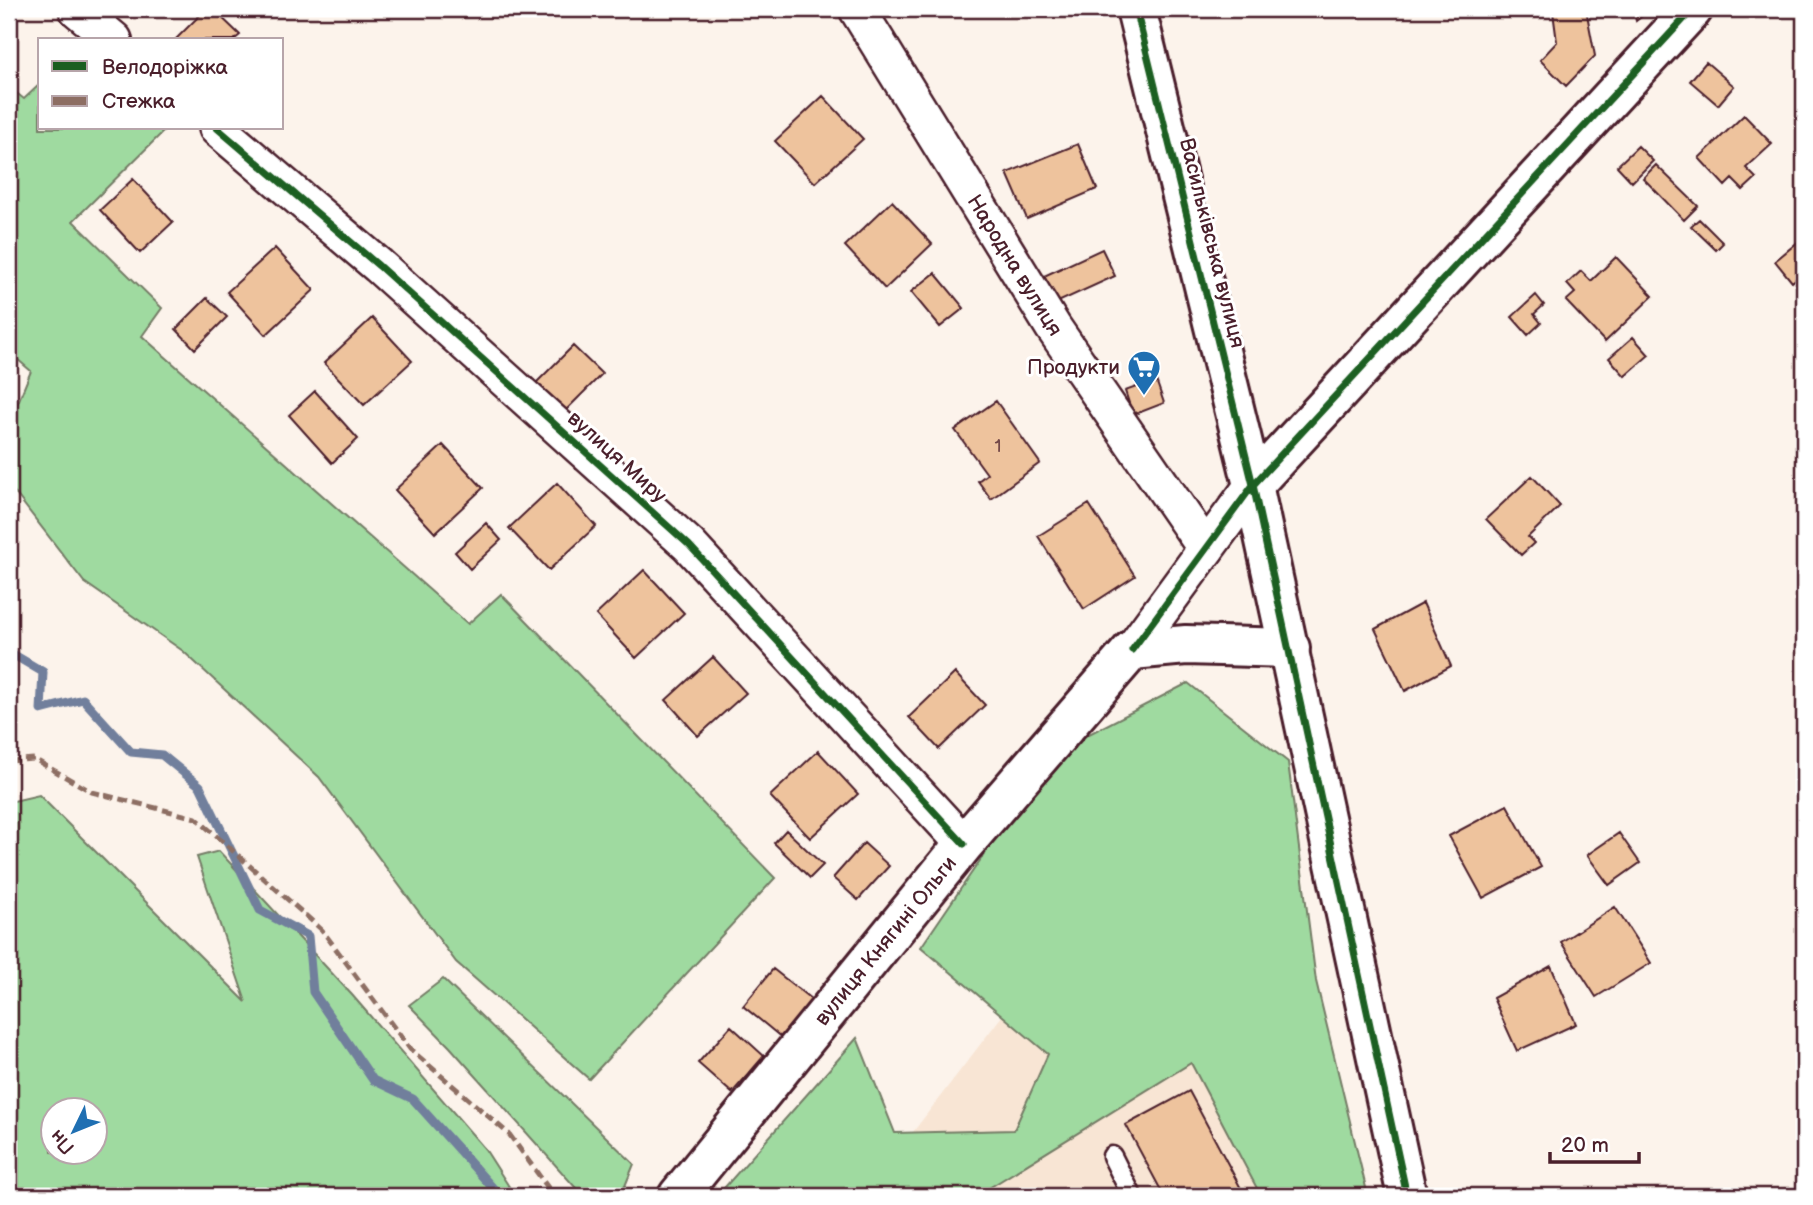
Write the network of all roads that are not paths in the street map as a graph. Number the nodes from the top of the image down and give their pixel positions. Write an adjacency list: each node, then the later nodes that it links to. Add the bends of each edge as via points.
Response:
1 (77, 9): 5 (street)
2 (857, 9): 8 (street, Народна вулиця, via 1053,327)
3 (1136, 9): 7 (street, Васильківська вулиця)
4 (1693, 9): 7 (street)
5 (112, 38)
6 (219, 130): 11 (street, вулиця Миру, via 379,266 689,545)
7 (1253, 485): 8 (street); 9 (street, Васильківська вулиця)
8 (1206, 549): 10 (street)
9 (1290, 648): 10 (street, via 1186,645); 15 (street, Васильківська вулиця)
10 (1132, 650): 11 (street, вулиця Княгині Ольги)
11 (964, 844): 13 (street, вулиця Княгині Ольги)
12 (1112, 1156): 14 (lane)
13 (678, 1196)
14 (1132, 1196)
15 (1407, 1196)

